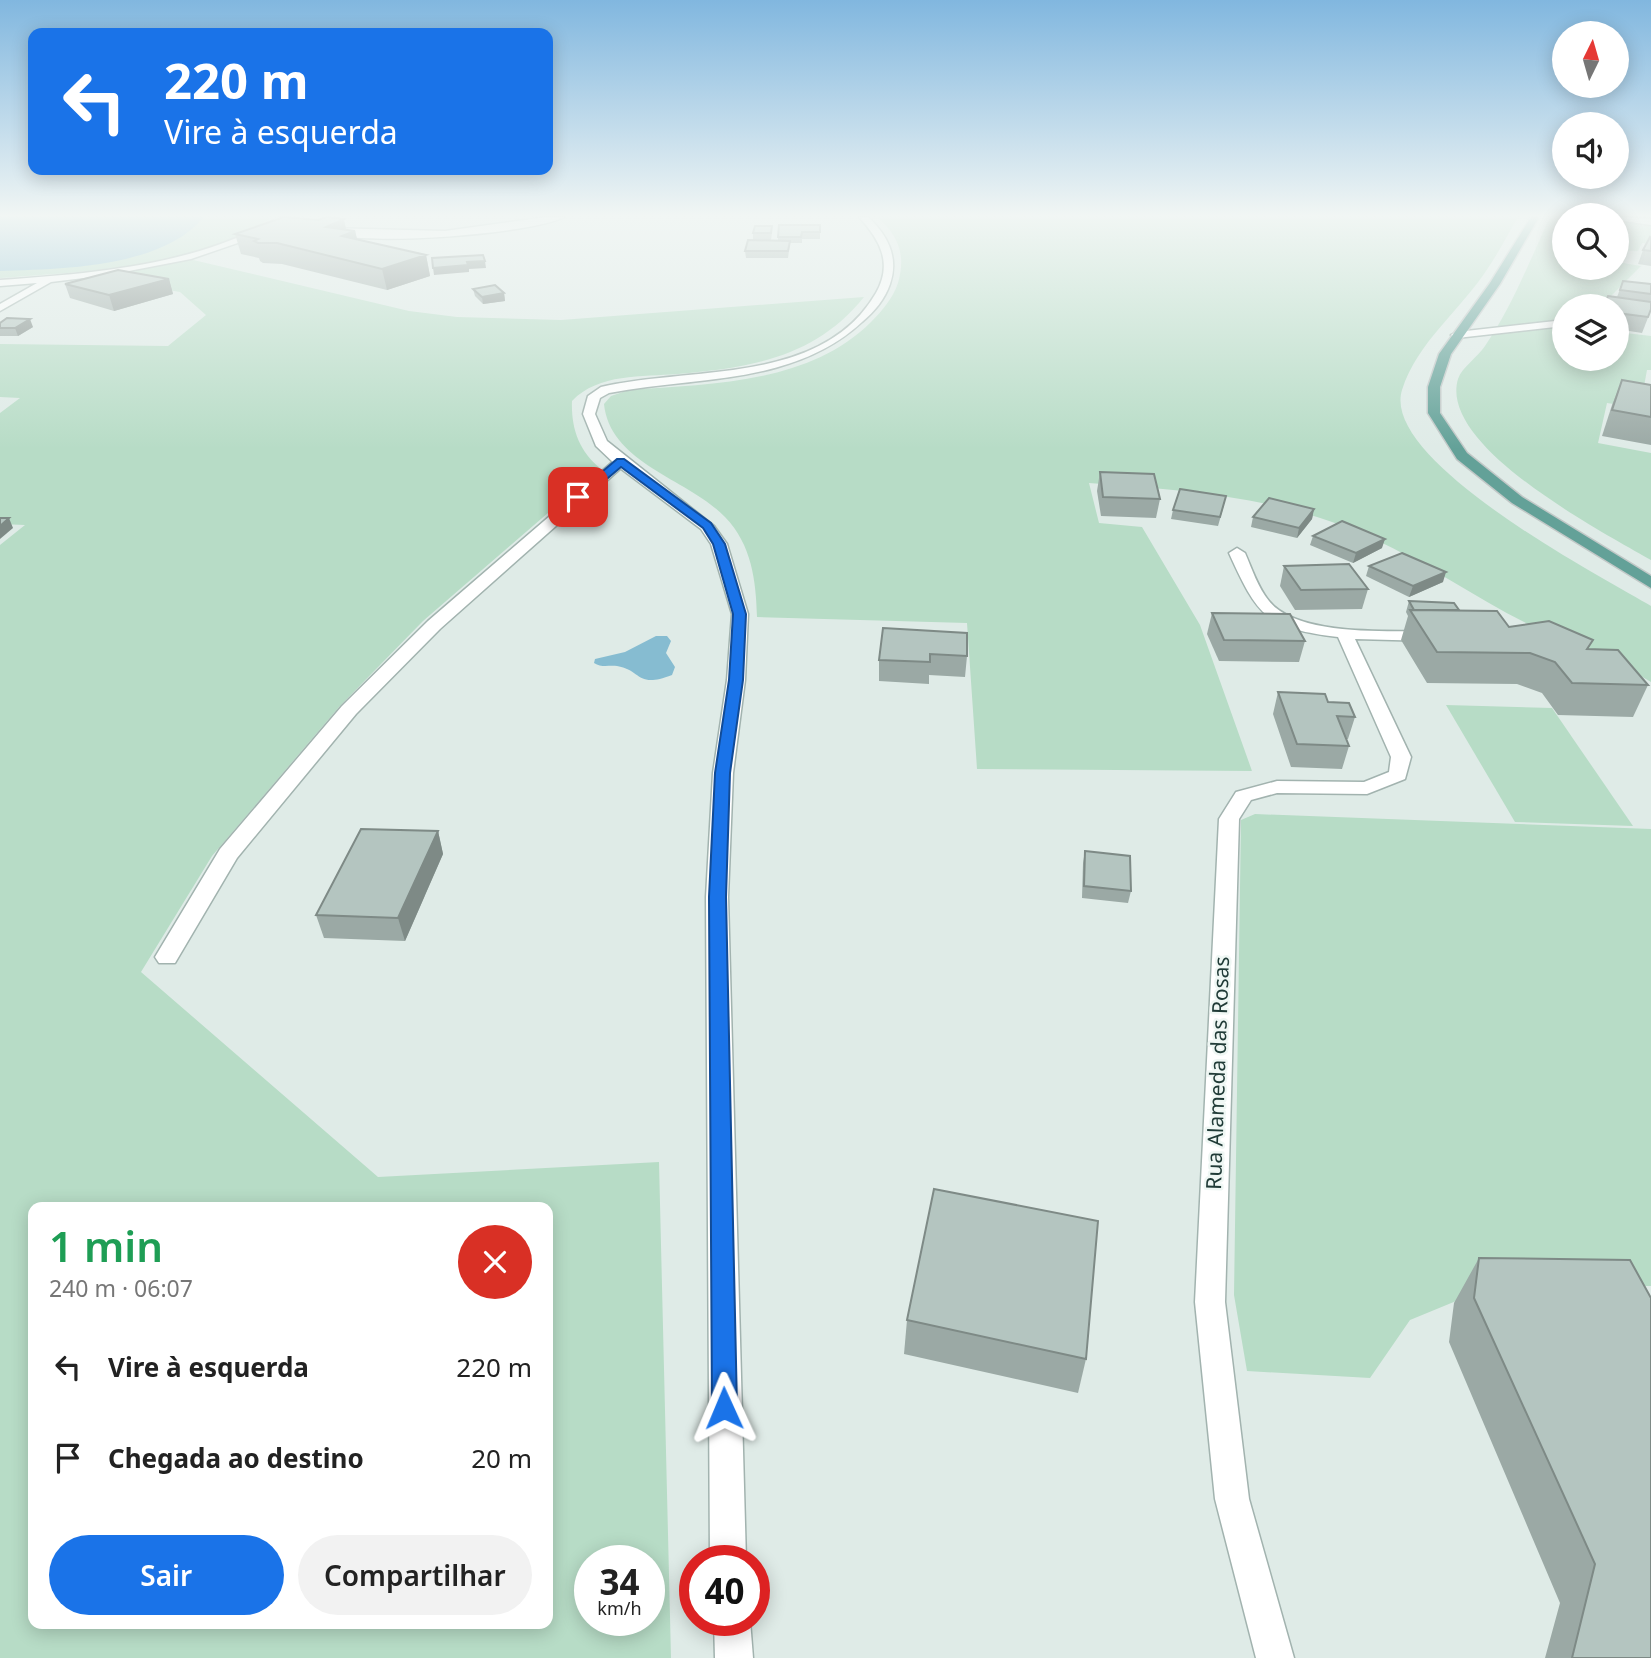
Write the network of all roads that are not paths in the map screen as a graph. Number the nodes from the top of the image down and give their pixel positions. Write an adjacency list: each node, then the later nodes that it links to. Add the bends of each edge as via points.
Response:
1 (25, 294): 4 (street)
2 (879, 294): 7 (street, via 857,323 832,343 794,360 744,372 623,385 594,396 589,414 594,430)
3 (1487, 294): 6 (main road)
4 (0, 308)
5 (1552, 324): 6 (street)
6 (1457, 335): 9 (main road, via 1437,374 1433,401 1434,413 1456,449 1517,500)
7 (621, 461): 12 (street, via 434,625 349,710 228,854); 13 (street, via 707,526 728,567 740,614 723,773 717,897)
8 (1237, 554): 10 (street, via 1264,606 1274,615)
9 (1651, 583)
10 (1345, 635): 11 (street); 16 (street, Rua Alameda das Rosas, via 1401,757 1398,775 1367,788 1277,787 1243,796 1229,819 1226,860 1210,1302 1232,1499)
11 (1445, 637)
12 (167, 957)
13 (728, 1545)
14 (733, 1636): 15 (street)
15 (734, 1658)
16 (1275, 1658)

